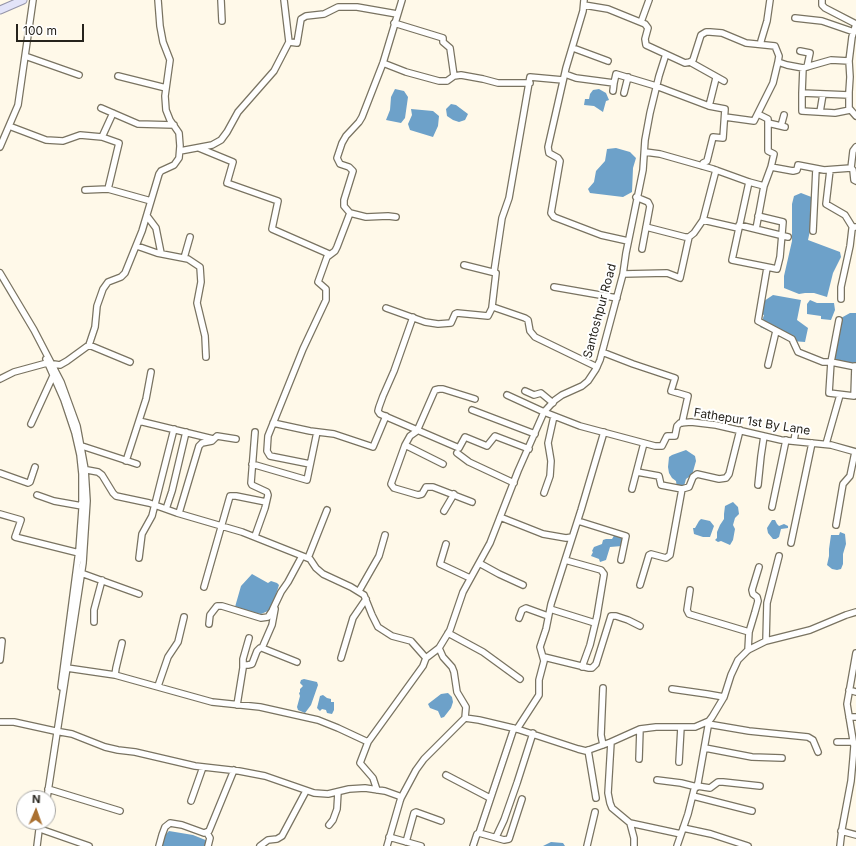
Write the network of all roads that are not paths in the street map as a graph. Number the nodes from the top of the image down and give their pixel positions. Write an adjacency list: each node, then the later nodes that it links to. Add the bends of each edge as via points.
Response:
1 (23, 0): 10 (main road)
2 (33, 0): 25 (street)
3 (158, 0): 42 (street, via 160,26 170,60)
4 (221, 0): 15 (street)
5 (284, 0): 20 (street)
6 (402, 0): 13 (street)
7 (649, 0): 16 (street)
8 (770, 0): 21 (street)
9 (822, 0): 18 (street, via 825,8)
10 (7, 3): 12 (main road)
11 (584, 3): 16 (street); 22 (street)
12 (0, 10)
13 (397, 14): 17 (street); 20 (street, via 357,7 338,7 324,14 306,16 302,19 297,43)
14 (795, 18): 19 (street, via 822,21)
15 (222, 21)
16 (641, 22): 24 (street, via 648,26 646,45)
17 (394, 23): 30 (street); 34 (street, via 443,38 443,42 450,48)
18 (856, 24): 19 (street)
19 (854, 32): 26 (street)
20 (289, 42): 63 (street, via 274,71 238,112 228,132 221,140)
21 (761, 44): 28 (street, via 746,43 722,33 706,32 700,38); 29 (street, via 775,46 779,56)
22 (573, 48): 27 (street); 35 (street)
23 (800, 51): 31 (street, via 810,53)
24 (666, 54): 28 (street, via 685,63); 41 (street, Santoshpur Road)
25 (25, 56): 32 (street); 59 (street, via 18,105)
26 (849, 60): 31 (street, via 831,60); 47 (street)
27 (608, 61)
28 (690, 62): 37 (street)
29 (778, 62): 31 (street); 53 (street, via 773,83)
30 (383, 63): 34 (street, via 439,81 447,81); 79 (street, via 362,117 346,136 337,158 340,164 353,171 344,200 344,206)
31 (805, 67): 45 (street)
32 (79, 75)
33 (118, 76): 42 (street)
34 (454, 76): 39 (street, via 498,83)
35 (564, 77): 39 (street, via 530,77); 40 (street); 93 (street, via 548,147 549,154 560,161 551,213 601,235)
36 (628, 77): 40 (street, via 616,74); 41 (street); 44 (street)
37 (716, 78): 38 (street); 48 (street)
38 (724, 81)
39 (530, 83): 101 (street, via 509,198 502,218)
40 (614, 83): 43 (street)
41 (656, 86): 48 (street); 65 (street, Santoshpur Road)
42 (166, 88): 58 (street, via 166,110)
43 (613, 91)
44 (624, 93)
45 (802, 93): 46 (street); 51 (street, via 802,111)
46 (823, 94): 47 (street); 51 (street)
47 (849, 95): 50 (street)
48 (709, 106): 56 (street, via 725,109)
49 (101, 108): 52 (street)
50 (850, 110): 51 (street); 55 (street)
51 (820, 112)
52 (113, 114): 58 (street, via 138,124); 60 (street)
53 (758, 114): 56 (street, via 754,121); 57 (street, via 768,119)
54 (784, 115): 57 (street, via 783,126)
55 (856, 116)
56 (725, 117): 66 (street, via 723,138 713,137 707,161)
57 (768, 123): 67 (street, via 768,151 774,154)
58 (174, 125): 64 (street, via 179,133)
59 (9, 126): 60 (street, via 46,140 62,141 80,135); 61 (street)
60 (102, 137): 75 (street, via 119,143)
61 (0, 147)
62 (856, 147): 68 (street)
63 (199, 148): 64 (street); 97 (street, via 233,162 227,183 278,201 272,229)
64 (180, 151): 78 (street, via 176,163 161,171)
65 (645, 152): 66 (street); 77 (street, Santoshpur Road)
66 (702, 166): 70 (street)
67 (771, 167): 69 (street, via 794,171 798,165); 74 (street)
68 (851, 168): 71 (street); 72 (street)
69 (816, 169): 71 (street); 88 (street)
70 (716, 170): 73 (street); 83 (street)
71 (830, 170): 86 (street, via 826,204 845,215)
72 (856, 181)
73 (749, 182): 74 (street); 85 (street)
74 (764, 186): 81 (street)
75 (108, 189): 76 (street); 78 (street)
76 (85, 190)
77 (636, 197): 84 (street, via 650,203); 93 (street, Santoshpur Road)
78 (151, 201): 80 (street)
79 (350, 213): 82 (street, via 366,217); 97 (street, via 335,251)
80 (147, 216): 94 (street); 96 (street, via 156,228)
81 (758, 216): 87 (street); 89 (street, via 783,222)
82 (396, 217)
83 (703, 220): 85 (street); 91 (street)
84 (646, 227): 91 (street); 95 (street)
85 (738, 227): 87 (street); 100 (street, via 732,260)
86 (854, 228): 107 (street, via 841,287)
87 (756, 229): 89 (street)
88 (813, 231)
89 (782, 236): 92 (street); 100 (street, via 777,269)
90 (190, 237): 98 (street)
91 (689, 237): 103 (street, via 680,278 667,273)
92 (788, 237)
93 (628, 241): 103 (street, Santoshpur Road)
94 (137, 246): 96 (street, via 157,254); 113 (street, via 123,276 108,282 103,289)
95 (642, 249)
96 (161, 253): 98 (street)
97 (329, 254): 135 (street, via 318,282 326,289 326,300)
98 (184, 258): 115 (street, via 200,267 201,282 197,302 205,336)
99 (464, 265): 101 (street)
100 (767, 268): 112 (street, via 757,319)
101 (494, 272): 108 (street, via 496,275)
102 (0, 273): 118 (street)
103 (623, 274): 106 (street, Santoshpur Road)
104 (0, 278): 118 (street)
105 (554, 287): 106 (street)
106 (617, 298): 114 (street, Santoshpur Road)
107 (841, 299)
108 (492, 307): 110 (street, via 488,316 457,313 448,324 432,324); 121 (street, via 525,318 528,320 530,331 536,336)
109 (386, 308): 110 (street)
110 (413, 317): 132 (street, via 379,407 380,414)
111 (839, 320): 117 (street)
112 (776, 331): 117 (street, via 792,339 802,355); 119 (street)
113 (89, 345): 116 (street); 118 (street, via 60,365)
114 (602, 352): 121 (street, Santoshpur Road); 136 (street, via 675,378 671,391 688,396)
115 (206, 357)
116 (130, 362)
117 (831, 362): 120 (street); 126 (street, via 829,393)
118 (50, 363): 123 (street); 124 (street, via 14,372); 156 (street, via 66,394)
119 (768, 365)
120 (855, 366): 126 (street, via 854,396)
121 (597, 367): 129 (street, Santoshpur Road, via 582,386 562,395)
122 (151, 372): 134 (street)
123 (53, 376): 137 (street); 167 (street, via 75,434)
124 (0, 379)
125 (525, 391): 129 (street, via 534,395 540,393)
126 (840, 394): 154 (street)
127 (507, 395): 131 (street, Fathepur 1st By Lane)
128 (475, 399): 141 (street, via 436,389)
129 (553, 403): 131 (street, Santoshpur Road)
130 (472, 410): 146 (street)
131 (544, 412): 133 (street, Fathepur 1st By Lane); 146 (street, Santoshpur Road)
132 (386, 416): 141 (street); 144 (street, via 373,447 334,434)
133 (554, 416): 145 (street, Fathepur 1st By Lane); 174 (street, via 548,443 550,476)
134 (139, 421): 139 (street); 160 (street)
135 (272, 423): 144 (street); 164 (street, via 268,436 268,454)
136 (682, 423): 140 (street, Fathepur 1st By Lane, via 716,425); 152 (street, Fathepur 1st By Lane, via 677,426 675,436 665,437 662,446)
137 (31, 424)
138 (796, 428): 151 (street)
139 (174, 429): 142 (street); 179 (street)
140 (740, 430): 147 (street, Fathepur 1st By Lane); 173 (street, via 726,478 697,474 689,487)
141 (417, 431): 155 (street, via 410,436); 157 (street, via 459,448 465,437 487,446 494,436)
142 (186, 432): 148 (street); 182 (street)
143 (255, 432): 163 (street)
144 (317, 432): 164 (street)
145 (604, 432): 152 (street, Fathepur 1st By Lane); 188 (street)
146 (534, 434): 157 (street, Santoshpur Road)
147 (764, 436): 150 (street, Fathepur 1st By Lane); 171 (street)
148 (213, 438): 149 (street, via 217,436); 186 (street, via 212,441 202,443 197,448)
149 (236, 439)
150 (786, 440): 151 (street, Fathepur 1st By Lane); 181 (street)
151 (794, 441): 153 (street, Fathepur 1st By Lane)
152 (644, 443): 168 (street)
153 (812, 443): 154 (street, Fathepur 1st By Lane); 194 (street)
154 (826, 444): 158 (street, Fathepur 1st By Lane)
155 (405, 445): 165 (street); 175 (street, via 391,482 392,487 418,495 428,487)
156 (82, 446): 160 (street); 167 (street)
157 (529, 449): 170 (street, Santoshpur Road)
158 (855, 452): 161 (street)
159 (457, 453): 170 (street, via 469,462)
160 (126, 461): 162 (street)
161 (855, 461): 189 (street, via 850,476 843,484)
162 (137, 464)
163 (252, 464): 164 (street, via 307,480); 177 (street, via 250,483 267,492)
164 (310, 464)
165 (443, 464)
166 (35, 467): 169 (street, via 28,483)
167 (83, 469): 179 (street, via 102,475 116,496); 180 (street); 204 (street, via 87,501)
168 (637, 472): 172 (street); 173 (street, via 658,476 661,485)
169 (0, 473)
170 (514, 483): 187 (street, Santoshpur Road)
171 (758, 486)
172 (632, 489)
173 (682, 489): 208 (street, via 670,555 666,558 649,555)
174 (544, 493)
175 (454, 494): 178 (street); 184 (street)
176 (37, 495): 180 (street)
177 (266, 502): 190 (street, via 230,496); 192 (street)
178 (472, 502)
179 (154, 505): 182 (street); 199 (street, via 152,516 142,534)
180 (82, 506): 196 (street)
181 (772, 507)
182 (166, 509): 186 (street)
183 (327, 510): 198 (street)
184 (444, 511)
185 (0, 514): 196 (street, via 21,520 15,537)
186 (179, 514): 190 (street)
187 (500, 517): 193 (street, via 543,534); 202 (street, Santoshpur Road)
188 (578, 521): 193 (street); 201 (street, via 626,536)
189 (836, 525)
190 (222, 526): 192 (street); 209 (street)
191 (385, 535): 211 (street, via 379,556)
192 (255, 536): 198 (street)
193 (572, 537): 200 (street)
194 (791, 543)
195 (446, 544): 205 (street, via 440,564)
196 (79, 553): 262 (street)
197 (779, 556): 215 (street)
198 (305, 557): 211 (street, via 323,574); 216 (street)
199 (138, 558)
200 (565, 560): 217 (street); 223 (street, via 603,572 604,580)
201 (621, 560)
202 (479, 563): 205 (street, Santoshpur Road); 207 (street)
203 (759, 567): 213 (street, via 752,590)
204 (81, 573): 206 (street); 244 (street)
205 (470, 578): 227 (street, Santoshpur Road)
206 (102, 580): 212 (street); 222 (street, via 94,610)
207 (524, 585)
208 (640, 585)
209 (204, 587)
210 (690, 590): 226 (street, via 686,610 689,614)
211 (359, 591): 214 (street)
212 (139, 594)
213 (758, 597): 215 (street); 226 (street)
214 (366, 599): 238 (street, via 354,618); 239 (street, via 378,626 392,636 410,641)
215 (768, 600): 230 (street)
216 (275, 604): 224 (street, via 270,614 264,618 217,606 210,615); 232 (street, via 272,625)
217 (550, 609): 219 (street); 223 (street)
218 (856, 612): 230 (street, via 810,630)
219 (548, 616): 221 (street, via 526,608 522,610); 237 (street, via 540,647)
220 (184, 617): 247 (street, via 178,642 168,657)
221 (519, 618)
222 (94, 622)
223 (595, 623): 243 (street)
224 (209, 624)
225 (640, 626): 243 (street, via 611,616 594,667)
226 (749, 632): 234 (street)
227 (448, 634): 233 (street, Santoshpur Road); 246 (street, via 483,652)
228 (249, 638): 242 (street)
229 (2, 640): 236 (street)
230 (766, 641): 234 (street)
231 (122, 643): 245 (street)
232 (262, 648): 241 (street); 242 (street, via 258,649 252,664)
233 (439, 648): 239 (street, Santoshpur Road); 256 (street, via 454,672 458,692 466,707)
234 (748, 650): 252 (street, via 738,660)
235 (856, 654): 250 (street)
236 (0, 656): 240 (street)
237 (544, 657): 243 (street); 260 (street, via 539,695)
238 (341, 658)
239 (426, 658): 264 (street, via 423,666)
240 (0, 660)
241 (297, 662)
242 (243, 665): 253 (street)
243 (582, 667)
244 (67, 668): 245 (street); 262 (street)
245 (115, 675): 247 (street)
246 (520, 679)
247 (158, 686): 253 (street, via 186,696)
248 (603, 688): 268 (street)
249 (672, 689): 252 (street)
250 (849, 690): 251 (street); 254 (street)
251 (856, 692)
252 (724, 697): 258 (street)
253 (237, 705): 264 (street, via 266,708 318,720)
254 (849, 717): 255 (street); 267 (street)
255 (856, 717)
256 (465, 718): 260 (street); 288 (street, via 424,759)
257 (0, 722): 262 (street, via 14,722)
258 (708, 722): 259 (street, via 695,727); 269 (street); 271 (street, via 808,737 813,740)
259 (681, 727): 261 (street, via 656,726); 274 (street)
260 (516, 728): 263 (street); 289 (street)
261 (640, 729): 265 (street); 272 (street)
262 (56, 731): 276 (street, via 72,734 105,747); 282 (street); 283 (street)
263 (533, 733): 270 (street); 308 (street, via 518,783)
264 (368, 742): 285 (street, via 360,763 373,778)
265 (611, 742): 268 (street); 297 (street, via 608,776 610,803 612,808)
266 (837, 742): 267 (street)
267 (853, 742): 275 (street)
268 (603, 745): 270 (street)
269 (705, 748): 273 (street, via 752,757); 280 (street)
270 (588, 750): 290 (street)
271 (818, 752)
272 (639, 758)
273 (782, 758)
274 (678, 762)
275 (854, 764): 302 (street)
276 (203, 767): 277 (street); 292 (street)
277 (234, 770): 284 (street, via 265,776); 303 (street)
278 (446, 775): 289 (street)
279 (657, 780): 280 (street)
280 (697, 786): 281 (street, via 710,788 718,782); 287 (street)
281 (760, 786)
282 (48, 789): 293 (street)
283 (45, 790)
284 (306, 790): 286 (street, via 322,794); 316 (street, via 282,836 268,840)
285 (378, 790): 286 (street, via 359,788); 288 (street)
286 (338, 792): 298 (street, via 338,809)
287 (692, 796): 294 (street); 299 (street)
288 (401, 798): 307 (street)
289 (490, 798): 304 (street)
290 (596, 798)
291 (522, 799): 308 (street, via 509,839)
292 (191, 801)
293 (120, 811)
294 (752, 811)
295 (595, 812): 320 (street)
296 (441, 820): 309 (street, via 414,813)
297 (630, 823): 305 (street); 321 (street)
298 (329, 825)
299 (683, 828): 305 (street); 310 (street)
300 (39, 830): 311 (street)
301 (43, 830): 312 (street); 313 (street)
302 (841, 831): 306 (street); 324 (street)
303 (207, 833): 314 (street, via 170,823 165,827); 315 (street, via 210,838)
304 (479, 833): 308 (street); 319 (street)
305 (681, 834): 322 (street)
306 (856, 835)
307 (389, 836): 309 (street); 317 (street)
308 (496, 837)
309 (406, 842): 318 (street)
310 (741, 845): 323 (street)
311 (37, 846)
312 (40, 846)
313 (89, 846)
314 (159, 846)
315 (208, 846)
316 (260, 846)
317 (387, 846)
318 (421, 846)
319 (473, 846)
320 (587, 846)
321 (634, 846)
322 (677, 846)
323 (748, 846)
324 (840, 846)

